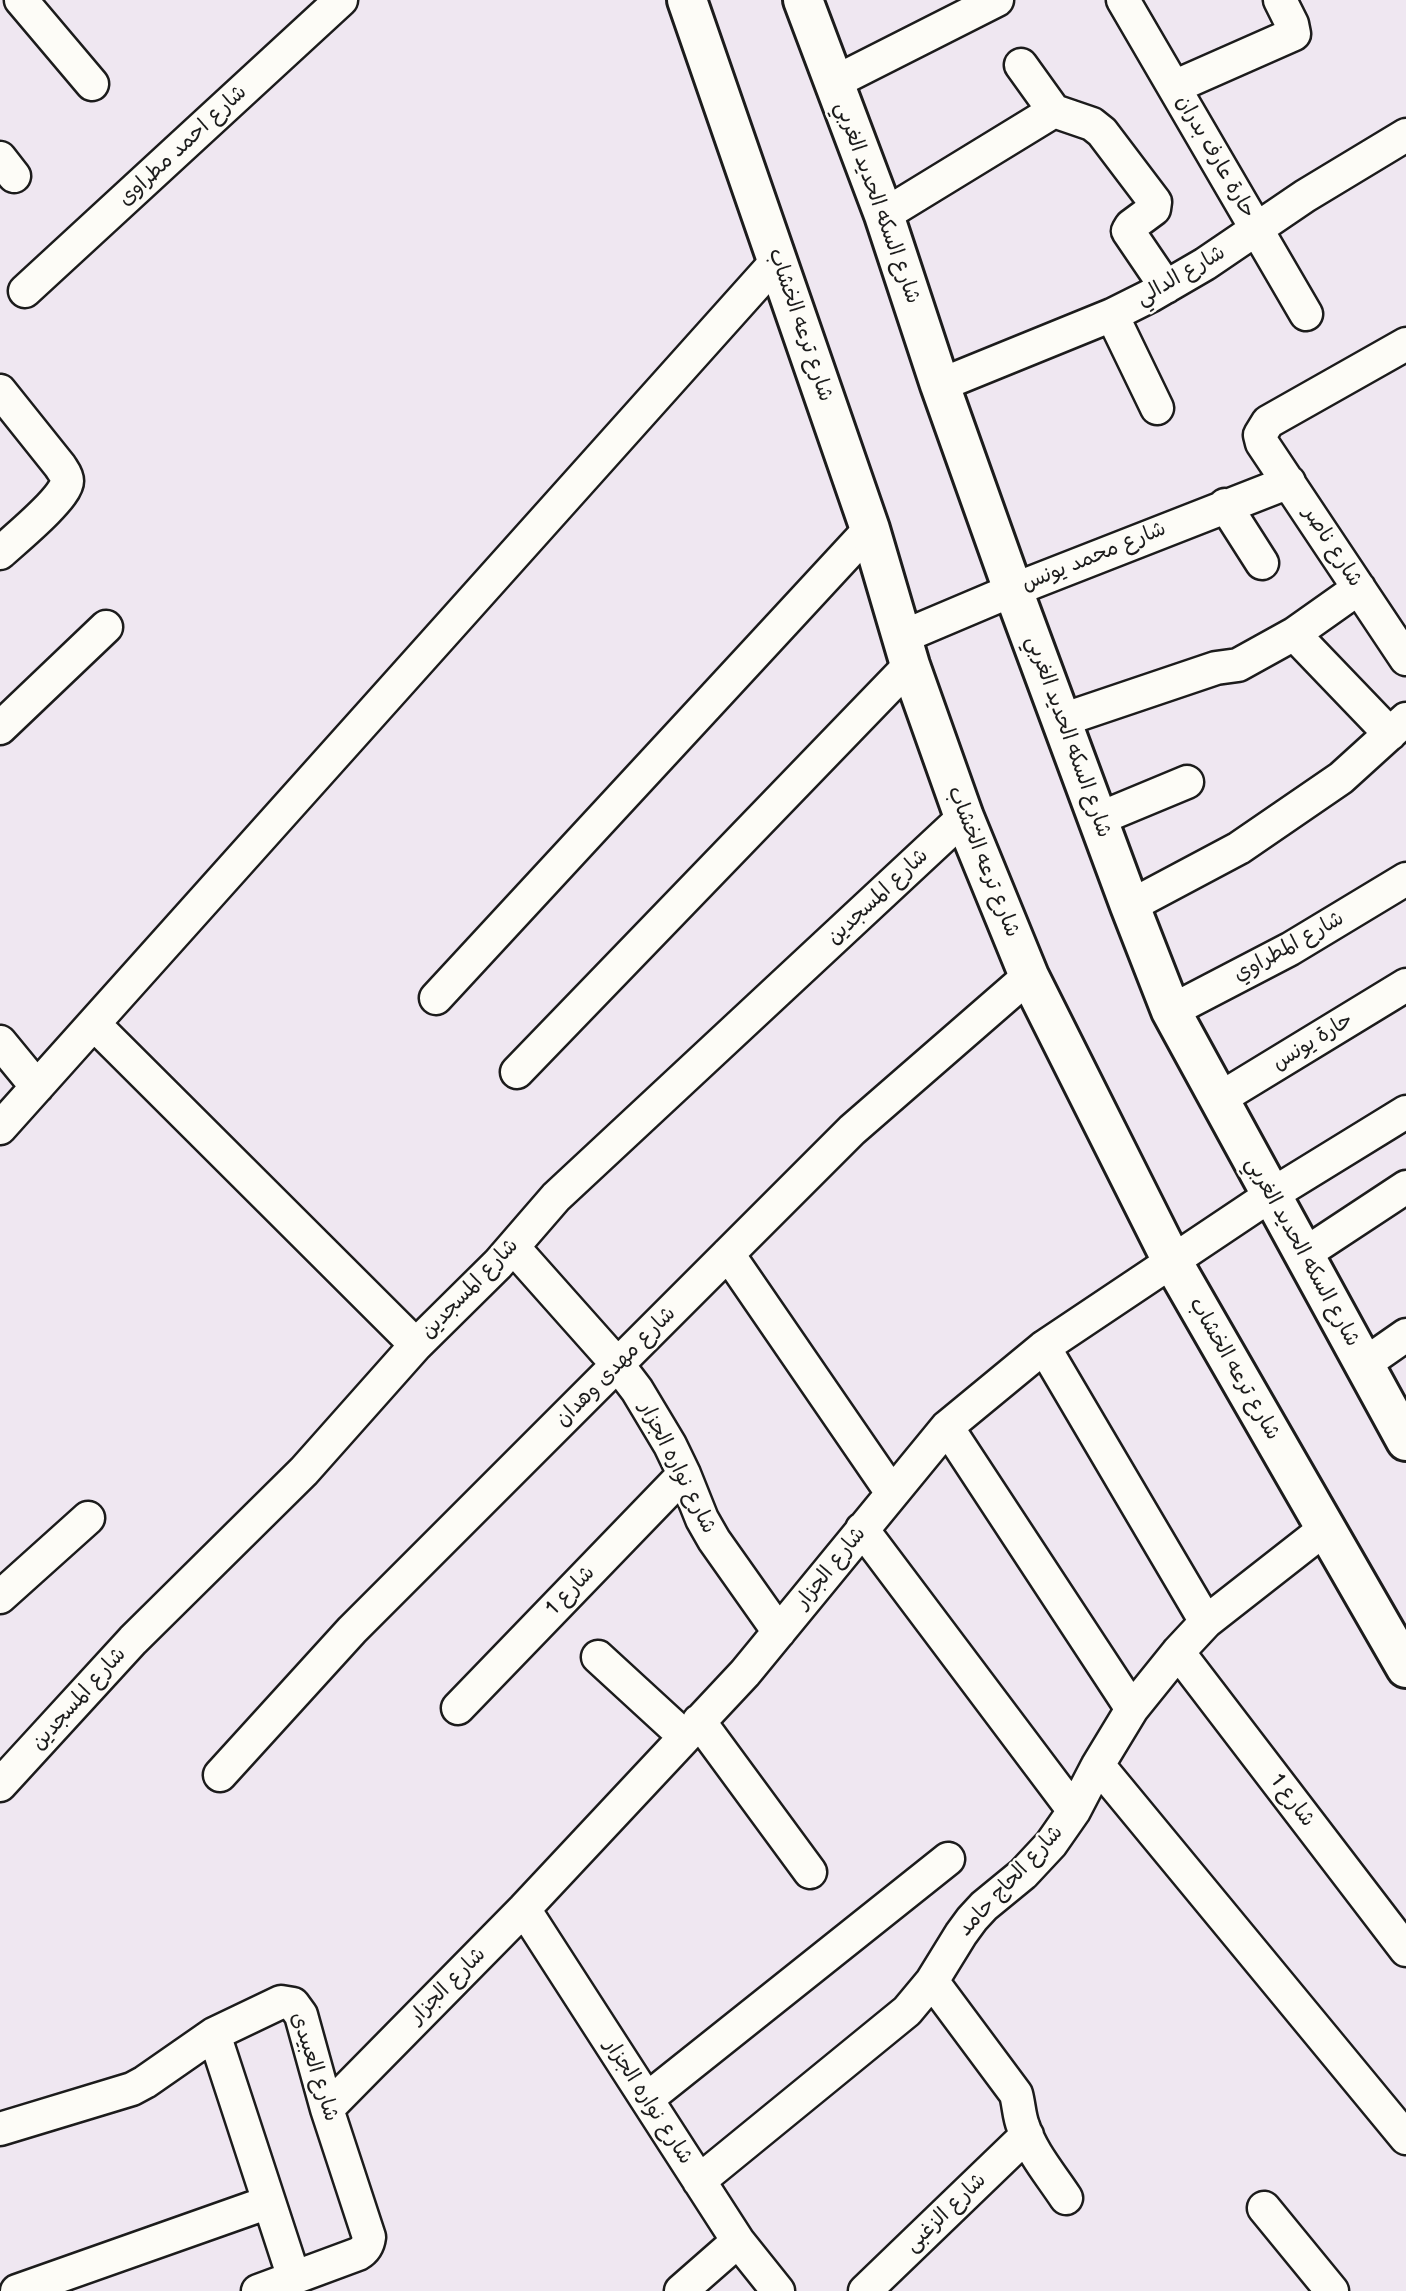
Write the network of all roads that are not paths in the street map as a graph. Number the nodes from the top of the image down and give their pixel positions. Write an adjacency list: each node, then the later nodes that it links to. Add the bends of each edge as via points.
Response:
1 (22, 0): 10 (street)
2 (341, 0): 18 (street, شارع احمد مطراوى)
3 (687, 0): 16 (street, شارع ترعه الخشاب)
4 (803, 0): 9 (street, شارع السكه الحديد الغربي)
5 (997, 0): 9 (street)
6 (1124, 0): 11 (street, حارة عارف بدران)
7 (1286, 2): 11 (street, via 1294,34)
8 (1021, 65): 12 (street)
9 (833, 83): 14 (street, شارع السكه الحديد الغربي)
10 (92, 84)
11 (1174, 87): 15 (street, حارة عارف بدران)
12 (1054, 111): 14 (street); 17 (street, via 1098,128 1155,202 1154,209 1128,231)
13 (1406, 135): 15 (street, شارع الدالي)
14 (884, 215): 22 (street, شارع السكه الحديد الغربي)
15 (1257, 229): 17 (street, شارع الدالي); 19 (street, حارة عارف بدران)
16 (777, 261): 27 (street, شارع ترعه الخشاب); 48 (street)
17 (1166, 288): 20 (street, شارع الدالي)
18 (25, 291)
19 (1306, 314)
20 (1112, 315): 22 (street, شارع الدالي); 24 (street)
21 (1406, 345): 25 (street, شارع ناصر, via 1268,422 1260,435 1262,443)
22 (940, 385): 31 (street, شارع السكه الحديد الغربي)
23 (0, 391): 28 (street, via 60,466 66,481 60,497)
24 (1157, 408)
25 (1289, 482): 26 (street, شارع محمد يونس); 30 (street, شارع ناصر)
26 (1225, 505): 29 (street); 31 (street, شارع محمد يونس)
27 (870, 529): 34 (street, شارع ترعه الخشاب); 46 (street)
28 (0, 553)
29 (1262, 563)
30 (1359, 588): 33 (street); 35 (street, شارع ناصر)
31 (1013, 590): 34 (street, شارع محمد يونس); 36 (street, شارع السكه الحديد الغربي)
32 (106, 627): 38 (street)
33 (1294, 634): 36 (street, via 1232,667 1216,668); 37 (street)
34 (906, 651): 40 (street, شارع ترعه الخشاب); 50 (street)
35 (1406, 659)
36 (1062, 720): 41 (street, شارع السكه الحديد الغربي)
37 (1398, 727): 43 (street, via 1341,778 1239,848)
38 (0, 728)
39 (1186, 782): 41 (street)
40 (964, 817): 44 (street, شارع ترعه الخشاب); 57 (street, شارع المسجدين, via 573,1179)
41 (1098, 819): 43 (street, شارع السكه الحديد الغربي)
42 (1406, 879): 47 (street, شارع المطراوي, via 1290,949)
43 (1130, 906): 47 (street, شارع السكه الحديد الغربي)
44 (1029, 976): 58 (street, شارع مهدى وهدان, via 852,1130); 60 (street, شارع ترعه الخشاب)
45 (1406, 985): 52 (street, حارة يونس)
46 (436, 998)
47 (1171, 1011): 52 (street, شارع السكه الحديد الغربي)
48 (94, 1024): 51 (street); 62 (street)
49 (0, 1042): 51 (street)
50 (516, 1072)
51 (37, 1087): 54 (street)
52 (1219, 1099): 56 (street, شارع السكه الحديد الغربي)
53 (1406, 1112): 56 (street, شارع الجزار)
54 (0, 1128)
55 (1406, 1187): 59 (street)
56 (1271, 1195): 59 (street, شارع السكه الحديد الغربي); 60 (street, شارع الجزار)
57 (513, 1247): 62 (street, شارع المسجدين); 64 (street, شارع نواره الجزار)
58 (728, 1254): 64 (street, شارع مهدى وهدان); 69 (street)
59 (1303, 1255): 65 (street, شارع السكه الحديد الغربي)
60 (1172, 1261): 63 (street, شارع الجزار); 71 (street, شارع ترعه الخشاب)
61 (1406, 1335): 65 (street)
62 (416, 1345): 84 (street, شارع المسجدين, via 304,1471 133,1640)
63 (1044, 1347): 66 (street, شارع الجزار); 74 (street)
64 (618, 1365): 68 (street, شارع نواره الجزار, via 654,1417); 83 (street, شارع مهدى وهدان, via 352,1630)
65 (1363, 1365): 67 (street, شارع السكه الحديد الغربي)
66 (947, 1427): 69 (street, شارع الجزار); 80 (street)
67 (1406, 1441)
68 (684, 1474): 75 (street, شارع نواره الجزار, via 714,1540); 79 (street, شارع 1)
69 (892, 1493): 72 (street, شارع الجزار)
70 (88, 1518): 73 (street)
71 (1325, 1528): 74 (street, شارع الحاج حامد); 78 (street, شارع ترعه الخشاب)
72 (862, 1530): 75 (street, شارع الجزار); 85 (street)
73 (0, 1597)
74 (1206, 1622): 76 (street, شارع الحاج حامد)
75 (779, 1632): 81 (street, شارع الجزار)
76 (1178, 1652): 80 (street, شارع الحاج حامد); 89 (street, شارع 1)
77 (598, 1657): 81 (street)
78 (1406, 1668)
79 (458, 1709)
80 (1132, 1709): 82 (street, شارع الحاج حامد)
81 (692, 1728): 87 (street); 88 (street, شارع الجزار)
82 (1098, 1765): 85 (street, شارع الحاج حامد); 96 (street)
83 (220, 1775)
84 (0, 1785)
85 (1074, 1811): 90 (street, شارع الحاج حامد, via 1023,1874 972,1919)
86 (948, 1859): 92 (street)
87 (810, 1872)
88 (524, 1909): 92 (street, شارع نواره الجزار); 93 (street, شارع الجزار)
89 (1406, 1950)
90 (932, 1981): 95 (street, via 1016,2094); 97 (street, شارع الحاج حامد, via 899,2018)
91 (214, 2034): 93 (street, شارع العبيدى, via 281,2002 293,2004 301,2015); 94 (street, شارع العبيدى, via 132,2089); 99 (street)
92 (646, 2099): 97 (street, شارع نواره الجزار)
93 (327, 2109): 102 (street, شارع العبيدى, via 369,2237 358,2254)
94 (0, 2129)
95 (1027, 2135): 98 (street); 107 (street, شارع الزغبى)
96 (1406, 2138)
97 (699, 2181): 101 (street, شارع نواره الجزار)
98 (1066, 2198)
99 (269, 2202): 102 (street); 103 (street)
100 (1264, 2208): 108 (street)
101 (738, 2241): 105 (street); 106 (street, شارع نواره الجزار)
102 (294, 2278): 104 (street, شارع العبيدى)
103 (17, 2291)
104 (258, 2291)
105 (681, 2291)
106 (778, 2291)
107 (865, 2291)
108 (1332, 2291)

